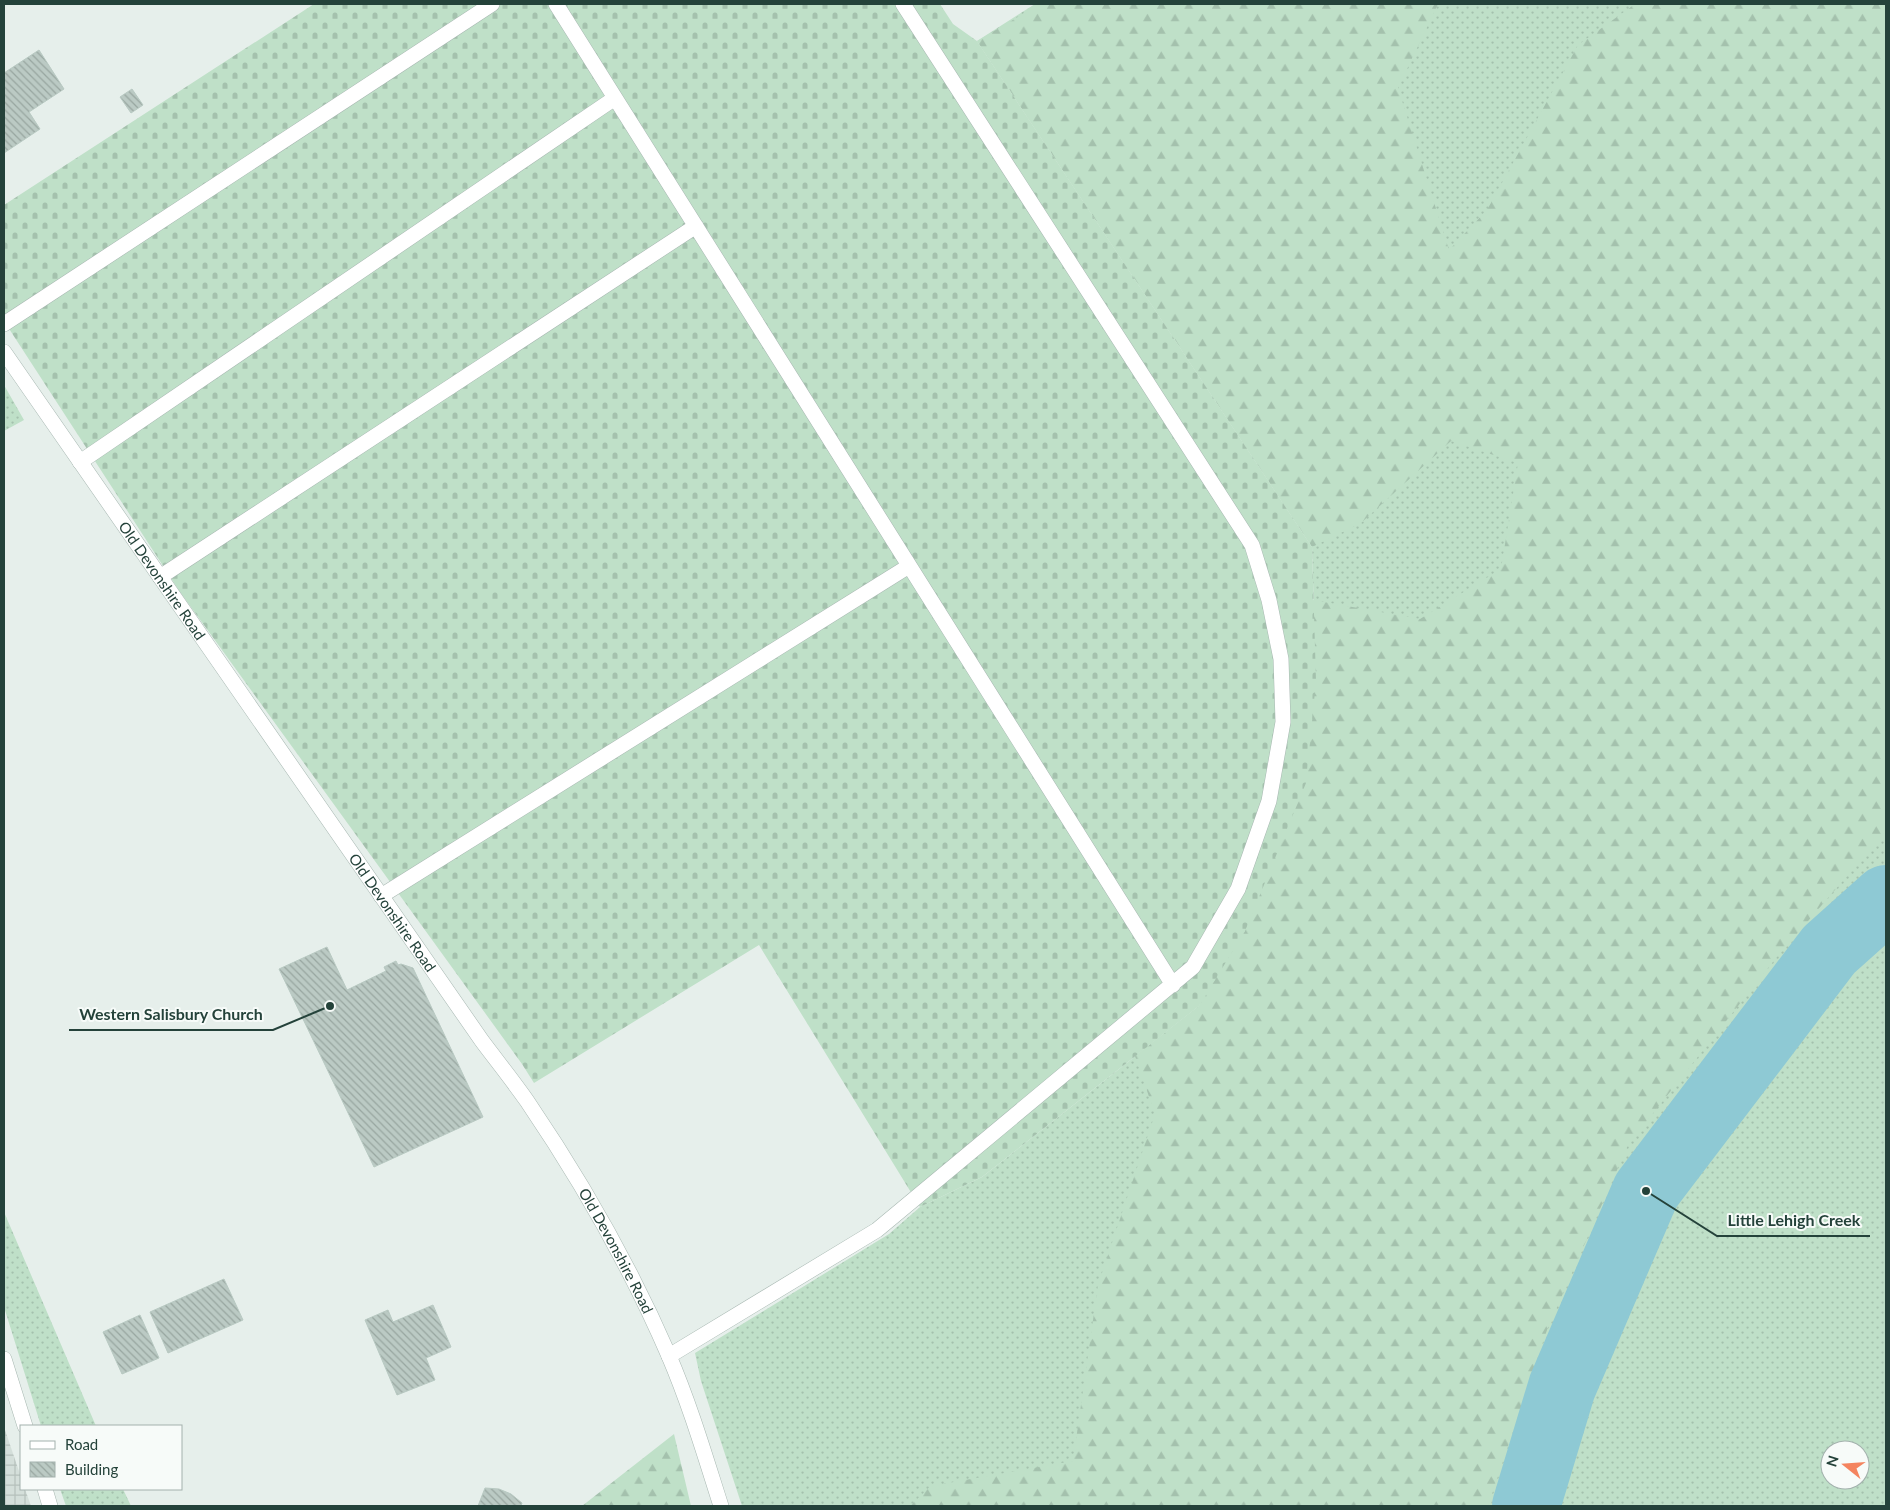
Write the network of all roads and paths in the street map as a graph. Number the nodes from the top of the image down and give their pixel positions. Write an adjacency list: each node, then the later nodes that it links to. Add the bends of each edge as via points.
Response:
1 (492, 4): 6 (street)
2 (556, 4): 4 (street)
3 (903, 4): 12 (street, via 1252,546 1269,600 1280,659 1283,722 1269,801 1238,889 1194,967)
4 (615, 98): 5 (street); 8 (street)
5 (696, 226): 9 (street); 10 (street)
6 (4, 324)
7 (4, 352): 8 (street, Old Devonshire Road)
8 (80, 462): 10 (street, Old Devonshire Road)
9 (909, 566): 11 (street); 12 (street)
10 (160, 577): 11 (street, Old Devonshire Road)
11 (382, 896): 13 (street, Old Devonshire Road, via 577,1176 622,1256)
12 (1173, 985): 13 (street, via 877,1230)
13 (669, 1356): 18 (street, Old Devonshire Road)
14 (4, 1359): 15 (street)
15 (25, 1425)
16 (45, 1490): 17 (street)
17 (50, 1506)
18 (720, 1506)

